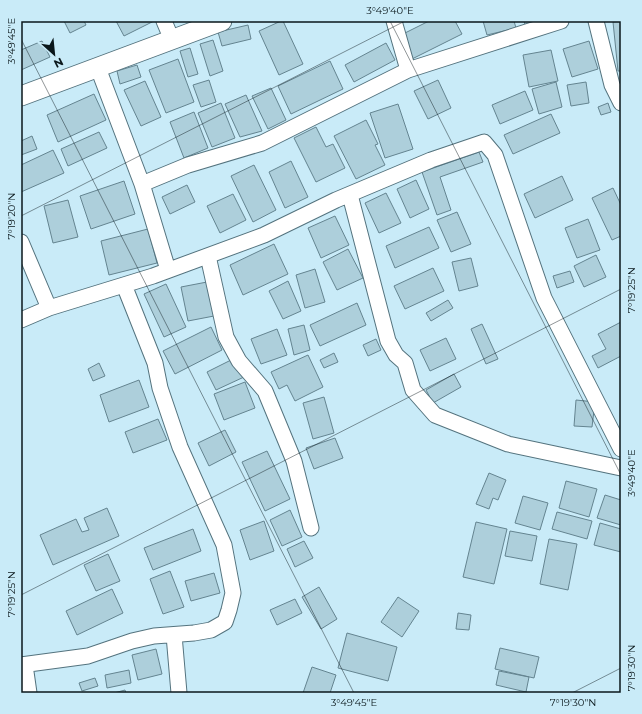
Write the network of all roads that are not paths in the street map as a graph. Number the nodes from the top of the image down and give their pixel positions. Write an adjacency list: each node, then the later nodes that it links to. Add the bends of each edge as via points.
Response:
1 (164, 21): 6 (street)
2 (222, 21): 6 (street)
3 (394, 21): 8 (street)
4 (561, 21): 8 (street)
5 (596, 21): 9 (street)
6 (172, 40): 7 (street)
7 (98, 68): 10 (street); 12 (street)
8 (408, 70): 12 (street, via 262,142 188,165)
9 (616, 85): 11 (street)
10 (21, 96)
11 (621, 103)
12 (142, 184): 16 (street)
13 (350, 194): 15 (street, via 264,235); 20 (street, via 431,160 484,142 495,155 544,298); 21 (street, via 388,340 396,355 405,363 413,390 435,415 508,444)
14 (21, 242): 18 (street)
15 (208, 256): 16 (street); 22 (street, via 226,337 239,361 265,391 294,462)
16 (168, 270): 17 (street)
17 (124, 285): 18 (street); 23 (street, via 154,363 180,447 224,545 233,593 225,622 211,630)
18 (49, 308): 19 (street)
19 (21, 320)
20 (621, 450)
21 (621, 468)
22 (311, 528)
23 (174, 635): 24 (street, via 154,636 88,656); 26 (street)
24 (23, 665): 25 (street)
25 (29, 693)
26 (179, 693)

